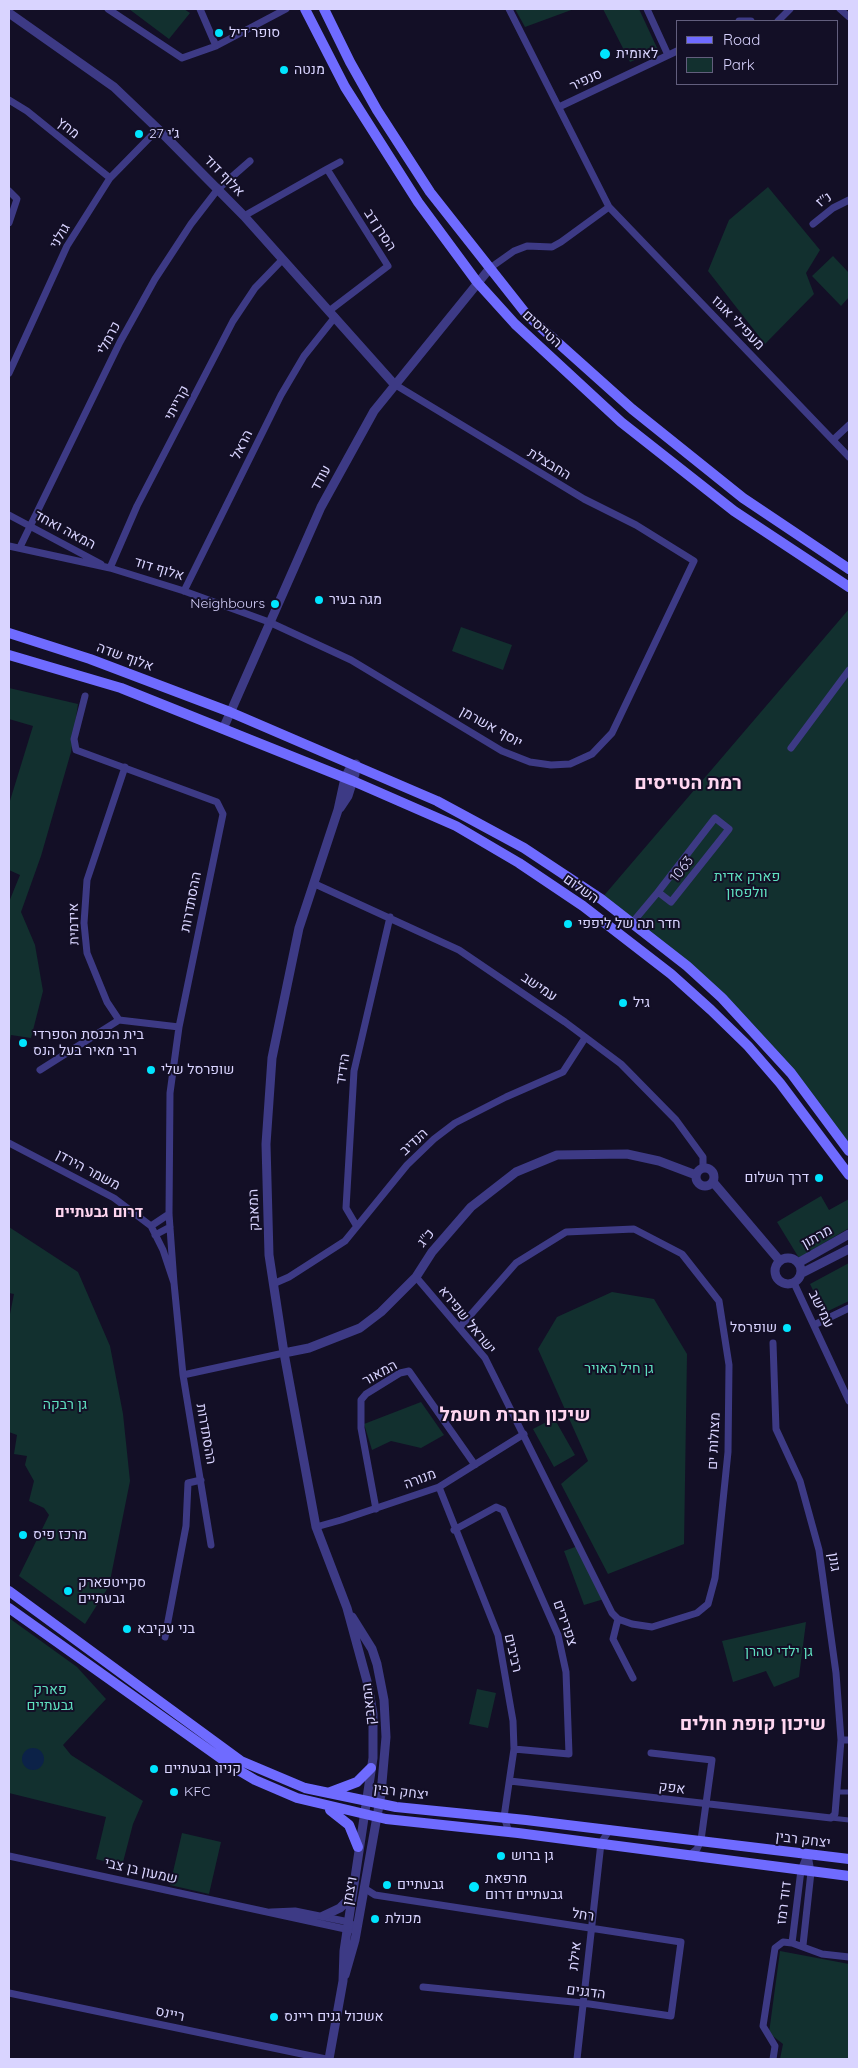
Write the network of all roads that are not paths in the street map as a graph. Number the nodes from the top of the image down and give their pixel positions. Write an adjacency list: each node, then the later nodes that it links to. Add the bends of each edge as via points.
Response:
1 (108, 9): 13 (street, via 182,58)
2 (200, 9): 13 (street)
3 (286, 9): 13 (street)
4 (305, 9): 32 (main road, הטייסים, via 366,120 418,202)
5 (324, 9): 31 (main road, הטייסים, via 377,110 430,192)
6 (510, 9): 17 (street, מעפילי אגוז)
7 (647, 9): 15 (street)
8 (790, 9): 12 (street)
9 (840, 9): 11 (street)
10 (9, 13): 18 (street, אלוף דוד, via 114,87)
11 (849, 17)
12 (779, 20)
13 (216, 46)
14 (676, 51): 15 (street, סנפיר)
15 (668, 55): 17 (street, סנפיר)
16 (9, 100): 22 (street, מחץ)
17 (559, 107): 26 (street, מעפילי אגוז)
18 (158, 128): 22 (street, גולני); 23 (street, אלוף דוד)
19 (250, 161): 23 (street, כרמלי)
20 (340, 162): 21 (street)
21 (327, 169): 27 (street); 33 (street, הסרן דב, via 388,266)
22 (110, 178): 34 (street, גולני, via 67,246)
23 (218, 189): 27 (street, אלוף דוד); 40 (street, כרמלי, via 155,278)
24 (9, 191): 28 (street, via 17,199)
25 (849, 200): 29 (street, נ"ז)
26 (609, 207): 31 (street, via 552,247 527,246); 37 (street, מעפילי אגוז)
27 (244, 216): 30 (street, אלוף דוד)
28 (9, 223)
29 (813, 224)
30 (282, 259): 33 (street, אלוף דוד); 44 (street, קרייתי, via 255,288 233,321 137,506)
31 (490, 268): 32 (street, עודד); 45 (main road, הטייסים, via 527,315 632,409 743,498)
32 (477, 282): 35 (street, עודד); 46 (main road, הטייסים, via 515,324 621,422 734,511)
33 (332, 314): 35 (street, אלוף דוד); 47 (street, הראל, via 281,395)
34 (9, 373)
35 (394, 384): 43 (street, החבצלת, via 584,499); 48 (street, עודד, via 374,411 321,507)
36 (849, 425): 37 (street)
37 (833, 440): 38 (street, מעפילי אגוז)
38 (849, 457)
39 (9, 515): 40 (street, המאה ואחד)
40 (30, 526): 42 (street, כרמלי); 44 (street, המאה ואחד)
41 (9, 546): 42 (street, אלוף דוד)
42 (20, 547): 44 (street, אלוף דוד)
43 (694, 560): 48 (street, יוסף אשרמן, via 612,733 592,754 570,764 530,762 502,751 351,660)
44 (110, 568): 47 (street, אלוף דוד)
45 (849, 569)
46 (849, 587)
47 (184, 591): 48 (street, אלוף דוד)
48 (269, 622): 53 (street, עודד)
49 (9, 633): 53 (main road, אלוף שדה, via 90,659)
50 (9, 654): 54 (main road, via 121,688)
51 (849, 670): 55 (street)
52 (85, 696): 57 (street, ההסתדרות, via 74,739 76,750)
53 (230, 712): 54 (street, עודד); 56 (main road, השלום)
54 (223, 729): 58 (main road, השלום)
55 (791, 748)
56 (356, 764): 58 (street, המאבק, via 348,770); 62 (main road, השלום, via 470,818 524,848 602,899)
57 (125, 766): 63 (street, אידמית, via 87,880 84,923 87,953 106,1002); 64 (street, ההסתדרות, via 217,802 223,814)
58 (349, 780): 59 (street, המאבק); 71 (main road, השלום, via 456,826 519,863 583,906 671,974 748,1046 808,1118)
59 (315, 884): 61 (street, עמישב); 86 (street, המאבק, via 299,928 272,1058 266,1144)
60 (658, 892): 60 (street, 1063, via 671,902 729,829 715,818); 62 (street, 1063)
61 (390, 917): 65 (street, עמישב, via 459,950); 74 (street, הידיד, via 354,1071 346,1208)
62 (632, 923): 68 (main road, השלום, via 687,966 758,1034)
63 (119, 1020): 64 (street); 66 (street)
64 (178, 1027): 73 (street, ההסתדרות, via 170,1093)
65 (585, 1038): 69 (street, עמישב, via 622,1064 676,1120 703,1157); 74 (street, הנדיב, via 563,1072 455,1123 434,1139 407,1165)
66 (40, 1070)
67 (9, 1143): 75 (street, משמר הירדן, via 114,1198)
68 (849, 1151)
69 (703, 1168): 70 (street); 72 (street, via 713,1172)
70 (696, 1175): 72 (street, via 697,1182 703,1186); 83 (street, כ"ג, via 659,1161 627,1154 557,1155 516,1172 471,1207 432,1252)
71 (849, 1175)
72 (713, 1182): 80 (street)
73 (169, 1214): 75 (street); 76 (street, ההסתדרות)
74 (356, 1225): 86 (street, הנדיב, via 345,1241)
75 (151, 1226): 78 (street, ההסתדרות)
76 (170, 1227): 78 (street); 85 (street, ההסתדרות)
77 (849, 1234): 81 (street, מרתון)
78 (155, 1235): 85 (street, ההסתדרות)
79 (849, 1249): 82 (street, מרתון)
80 (780, 1261): 81 (street, via 790,1258); 84 (street, via 775,1271 778,1280)
81 (798, 1263): 82 (street)
82 (802, 1273): 84 (street)
83 (416, 1277): 89 (street, ישראל שפירא); 91 (street, כ"ג, via 360,1328 308,1348)
84 (794, 1283): 88 (street, עמישב)
85 (174, 1284): 92 (street, ההסתדרות)
86 (273, 1284): 91 (street, המאבק)
87 (849, 1308): 88 (street)
88 (814, 1325): 93 (street, עמישב)
89 (460, 1327): 94 (street, ישראל שפירא, via 485,1358); 105 (street, מצולות ים, via 516,1263 566,1232 634,1229 682,1254 719,1301 729,1365 728,1452 715,1578 708,1604 698,1613 652,1627)
90 (773, 1343): 108 (street, גונן, via 776,1429 800,1481 819,1550 836,1673)
91 (284, 1353): 92 (street, כ"ג); 99 (street, המאבק)
92 (183, 1375): 96 (street, ההסתדרות)
93 (849, 1401)
94 (524, 1434): 95 (street, מנורה); 105 (street, via 612,1613)
95 (475, 1465): 97 (street, מנורה); 98 (street, המאור, via 409,1371 400,1373 361,1400 361,1428)
96 (201, 1480): 101 (street); 106 (street, ההסתדרות, via 188,1483 186,1526)
97 (439, 1487): 98 (street, מנורה); 100 (street, רביבים)
98 (376, 1509): 99 (street, מנורה)
99 (316, 1526): 104 (street, המאבק)
100 (454, 1530): 110 (street, רביבים, via 498,1635 514,1721); 110 (street, צפרירים, via 496,1507 503,1510 558,1635 566,1672 569,1754)
101 (211, 1545)
102 (9, 1591): 116 (main road, יצחק רבין, via 241,1761 272,1776)
103 (9, 1608): 118 (main road, יצחק רבין, via 232,1767 279,1791)
104 (347, 1608): 112 (street, המאבק, via 373,1714); 119 (street, המאבק, via 372,1649 381,1682 386,1737)
105 (618, 1619): 107 (street, via 614,1639)
106 (165, 1637)
107 (633, 1678)
108 (841, 1740): 109 (street); 114 (street, גונן)
109 (849, 1740)
110 (514, 1749): 113 (street, רביבים)
111 (651, 1753): 120 (street, via 712,1760)
112 (371, 1768): 116 (main road, via 351,1786); 117 (street, המאבק)
113 (510, 1781): 120 (street, אפק); 122 (street, רביבים)
114 (838, 1792): 115 (street); 124 (street, via 835,1814)
115 (849, 1792)
116 (325, 1794): 117 (main road, יצחק רבין)
117 (366, 1802): 119 (main road, יצחק רבין); 121 (street, ויצמן)
118 (316, 1803): 121 (main road, יצחק רבין); 130 (main road, via 346,1821)
119 (379, 1804): 122 (main road, יצחק רבין); 123 (street, ויצמן)
120 (706, 1805): 124 (street, אפק); 128 (street)
121 (364, 1815): 123 (main road, יצחק רבין); 130 (street, ויצמן)
122 (504, 1817): 126 (main road, יצחק רבין); 127 (street, רביבים)
123 (376, 1818): 127 (main road, יצחק רבין); 138 (street, ויצמן)
124 (830, 1818): 125 (street, אפק)
125 (849, 1820)
126 (610, 1830): 128 (main road, יצחק רבין); 129 (street, אילת)
127 (508, 1832): 129 (main road, יצחק רבין)
128 (701, 1840): 131 (main road, יצחק רבין); 132 (street)
129 (601, 1843): 132 (main road, יצחק רבין); 144 (street, אילת)
130 (358, 1847): 139 (street, ויצמן)
131 (808, 1854): 134 (main road, יצחק רבין); 135 (street, דוד רמז); 136 (street, דוד רמז)
132 (690, 1855): 135 (main road, יצחק רבין)
133 (9, 1856): 140 (street, שמעון בן צבי)
134 (849, 1859)
135 (801, 1870): 136 (main road, יצחק רבין); 146 (street, דוד רמז)
136 (812, 1872): 137 (main road, יצחק רבין); 147 (street, דוד רמז)
137 (849, 1876)
138 (364, 1888): 143 (street, ויצמן); 144 (street, רחל, via 375,1895)
139 (352, 1896): 141 (street, via 340,1908); 142 (street, ויצמן)
140 (268, 1912): 141 (street, שמעון בן צבי, via 295,1910); 142 (street, שמעון בן צבי)
141 (323, 1916): 142 (street, שמעון בן צבי)
142 (348, 1926): 143 (street, שמעון בן צבי); 149 (street, ויצמן)
143 (357, 1929): 149 (street, ויצמן)
144 (591, 1929): 145 (street, רחל); 152 (street, אילת)
145 (681, 1942): 152 (street, הדגנים, via 670,2016)
146 (792, 1942): 147 (street); 155 (street, דוד רמז, via 778,1944 772,1953 763,2026 775,2046)
147 (803, 1945): 148 (street, via 822,1954)
148 (849, 1958)
149 (343, 1981): 153 (street, ויצמן)
150 (423, 1987): 152 (street, הדגנים)
151 (9, 1993): 153 (street, ריינס)
152 (583, 2004): 154 (street, אילת)
153 (328, 2059)
154 (577, 2059)
155 (773, 2059)

